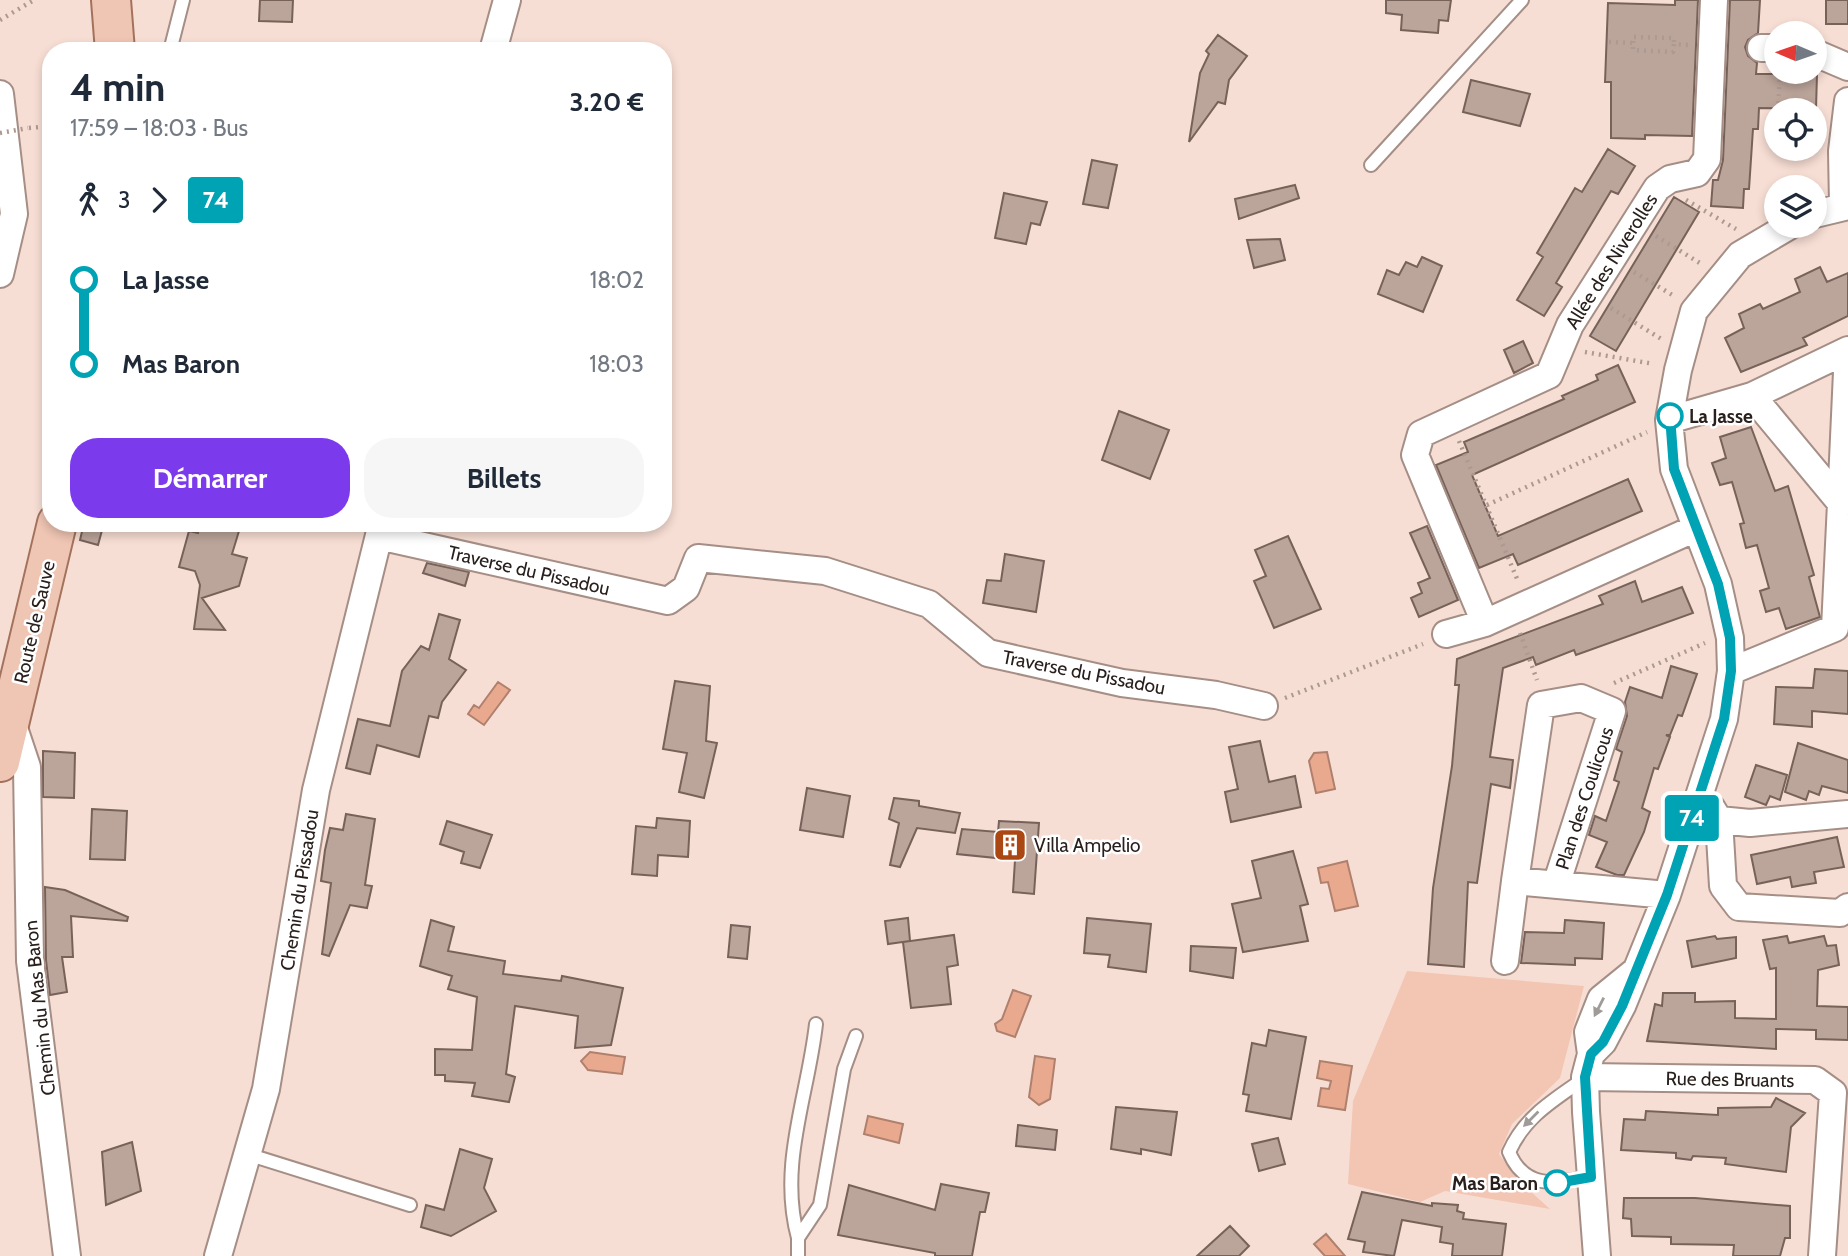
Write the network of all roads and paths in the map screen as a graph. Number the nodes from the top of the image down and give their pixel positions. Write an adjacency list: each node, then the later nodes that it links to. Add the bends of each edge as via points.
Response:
1 (34, 0): 7 (path)
2 (183, 0): 9 (lane)
3 (507, 0): 10 (street)
4 (1522, 0): 19 (lane)
5 (1714, 0): 24 (street, Allée des Niverolles, via 1707,159 1697,173 1670,179 1657,188)
6 (110, 3): 8 (main road)
7 (0, 20)
8 (115, 42)
9 (172, 42)
10 (495, 42)
11 (1609, 42): 12 (path)
12 (1633, 43): 12 (path, via 1633,50 1674,52 1677,45 1674,38 1633,37)
13 (1827, 59): 14 (street)
14 (1848, 67)
15 (0, 94): 28 (street, via 14,214)
16 (1848, 101): 20 (street, via 1842,151)
17 (42, 127): 18 (path, bridge)
18 (0, 133)
19 (1371, 166)
20 (1845, 206): 22 (street)
21 (1703, 211): 23 (path)
22 (1827, 211)
23 (1721, 221)
24 (1635, 223): 26 (street, Allée des Niverolles); 27 (path)
25 (1769, 238): 36 (street, via 1740,255 1694,312)
26 (1612, 258): 29 (street, Allée des Niverolles); 30 (path)
27 (1706, 267)
28 (0, 274)
29 (1589, 294): 31 (path); 45 (street, Allée des Niverolles, via 1549,374 1421,434 1415,455)
30 (1682, 300)
31 (1665, 341)
32 (1848, 350): 35 (street); 38 (street)
33 (1585, 352): 34 (path)
34 (1658, 364)
35 (1752, 396): 36 (street); 38 (street)
36 (1663, 424): 39 (path); 40 (street)
37 (1454, 430): 39 (path)
38 (1840, 503): 49 (street, via 1835,628)
39 (1488, 505): 44 (path)
40 (1696, 528): 44 (street); 46 (street, via 1718,584)
41 (55, 532): 53 (main road, Route de Sauve)
42 (380, 532): 66 (street, Chemin du Pissadou, via 316,790 266,1088)
43 (389, 532): 52 (street, Traverse du Pissadou, via 668,601 686,588 698,558 825,571 929,604 988,653 1122,683)
44 (1517, 602): 45 (street); 51 (path)
45 (1485, 623): 47 (street)
46 (1729, 633): 49 (street); 50 (path)
47 (1446, 634)
48 (1413, 648): 52 (path)
49 (1731, 671): 55 (street, via 1724,719)
50 (1581, 698): 51 (street); 59 (street, Plan des Coulicous, via 1612,711)
51 (1541, 705): 58 (street)
52 (1265, 706)
53 (11, 719): 54 (main road, Route de Sauve); 70 (street, Chemin du Mas Baron, via 27,767 30,961)
54 (0, 762)
55 (1701, 789): 57 (street); 60 (street)
56 (1848, 814): 57 (street, via 1750,823)
57 (1719, 820): 61 (street, via 1723,886 1739,907 1840,913)
58 (1515, 881): 59 (street, Plan des Coulicous); 62 (street)
59 (1556, 885): 60 (street, Plan des Coulicous)
60 (1667, 895): 65 (street, via 1633,973 1601,999 1588,1032)
61 (1848, 907)
62 (1505, 961)
63 (816, 1024): 69 (lane, via 790,1156)
64 (856, 1035): 69 (lane, via 844,1069 820,1205)
65 (1588, 1066): 67 (street); 67 (lane, one-way to 67, via 1533,1115 1509,1152 1515,1167 1532,1179 1553,1184); 74 (street, Rue des Bruants, via 1815,1080 1833,1093)
66 (247, 1154): 68 (lane); 71 (street, Chemin du Pissadou)
67 (1591, 1177): 73 (street)
68 (410, 1205)
69 (798, 1238): 72 (lane)
70 (67, 1256)
71 (218, 1256)
72 (797, 1256)
73 (1597, 1256)
74 (1822, 1256)

